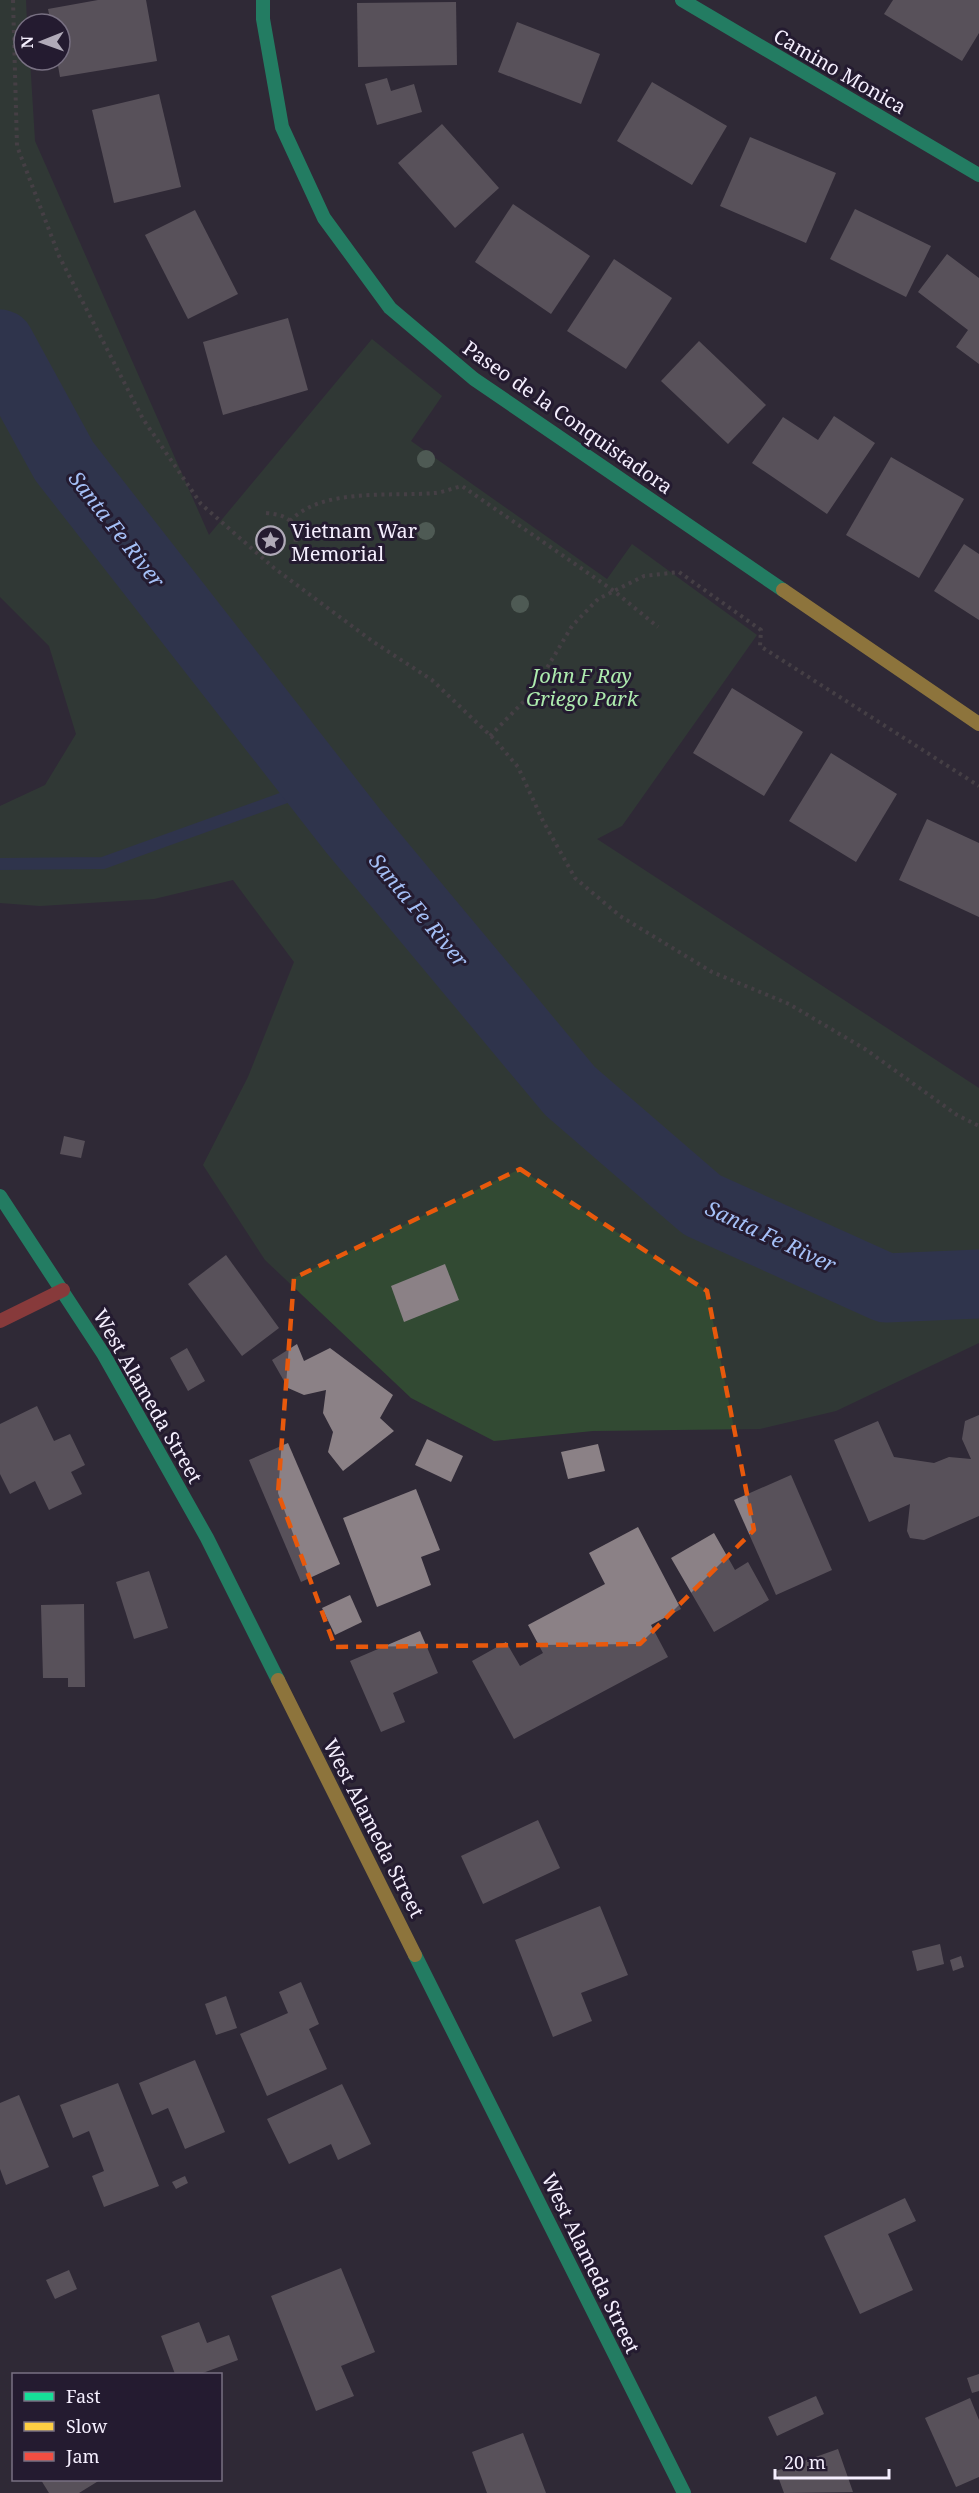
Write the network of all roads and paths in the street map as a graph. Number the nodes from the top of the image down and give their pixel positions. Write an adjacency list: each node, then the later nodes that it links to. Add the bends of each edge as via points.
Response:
1 (13, 0): 11 (path, via 17,146 59,256 143,419 201,504 274,568 432,680)
2 (263, 0): 10 (street, Paseo de la Conquistadora, via 282,127 324,218 390,308 474,379)
3 (682, 0): 4 (street, Camino Monica)
4 (979, 175)
5 (266, 513): 6 (path, via 279,514)
6 (290, 521): 7 (path, via 297,532); 8 (path, via 319,504 363,495 436,492 462,486)
7 (295, 549)
8 (614, 591): 9 (path); 11 (path, via 598,599 572,626 532,693); 12 (path, via 644,576 679,572 761,630 760,646)
9 (658, 627)
10 (979, 724)
11 (490, 736): 13 (path, via 518,767 575,878 620,916 712,972 789,1004)
12 (979, 786)
13 (979, 1126)
14 (0, 1196): 15 (street, West Alameda Street)
15 (63, 1290): 16 (street); 17 (street, West Alameda Street, via 133,1404 212,1548)
16 (0, 1321)
17 (684, 2493)

